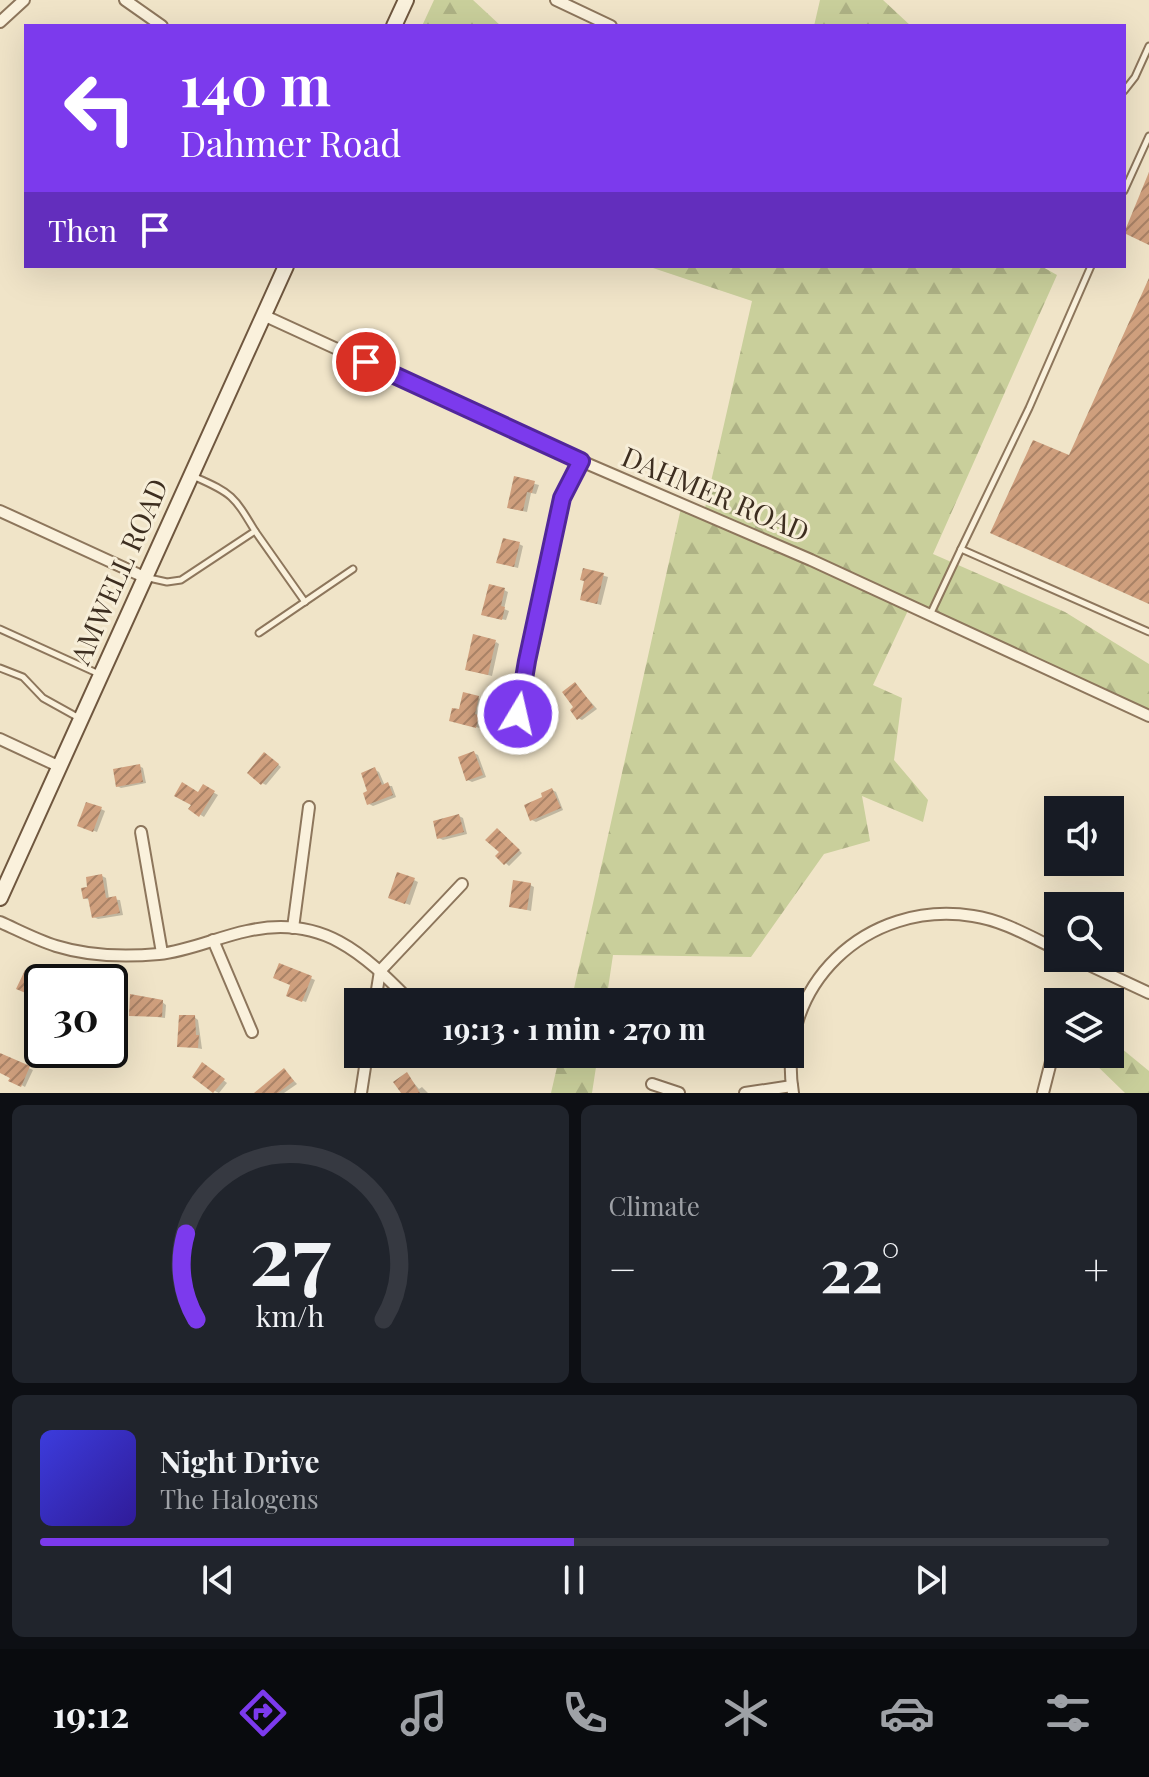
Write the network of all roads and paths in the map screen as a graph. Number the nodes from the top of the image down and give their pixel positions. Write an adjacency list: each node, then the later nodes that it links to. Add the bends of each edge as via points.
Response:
1 (24, 0): 5 (street)
2 (125, 0): 6 (street)
3 (406, 0): 7 (main road)
4 (556, 0): 8 (street)
5 (0, 22)
6 (159, 24)
7 (395, 24)
8 (607, 24)
9 (1149, 46): 10 (lane)
10 (1126, 88)
11 (1149, 136): 12 (lane)
12 (1126, 187)
13 (285, 268): 15 (main road, AMWELL ROAD)
14 (1090, 268): 20 (lane)
15 (263, 315): 16 (street, DAHMER ROAD); 17 (main road, AMWELL ROAD)
16 (581, 461): 24 (street, DAHMER ROAD); 33 (street, via 562,498 527,661 518,714)
17 (190, 475): 19 (lane, via 236,499); 22 (main road, AMWELL ROAD)
18 (0, 511): 22 (street)
19 (255, 531): 22 (lane, via 181,580); 23 (lane)
20 (961, 549): 24 (lane); 26 (lane)
21 (353, 569): 23 (lane)
22 (144, 577): 29 (main road, AMWELL ROAD)
23 (305, 602): 27 (lane)
24 (930, 615): 30 (street, DAHMER ROAD)
25 (0, 629): 29 (lane)
26 (1149, 632)
27 (259, 633)
28 (0, 668): 31 (lane, via 23,677 43,698)
29 (100, 674): 31 (main road, AMWELL ROAD)
30 (1149, 716)
31 (80, 718): 34 (main road, AMWELL ROAD)
32 (0, 739): 34 (street)
33 (527, 746)
34 (58, 766): 38 (main road, AMWELL ROAD)
35 (309, 807): 40 (street)
36 (141, 832): 43 (street)
37 (462, 884): 44 (street)
38 (0, 898)
39 (0, 922): 43 (street, via 81,951)
40 (293, 928): 41 (street, via 250,930); 44 (street, via 317,931 356,950)
41 (213, 940): 43 (street); 49 (street)
42 (1044, 944): 53 (street, via 990,920 957,914 919,917 870,932 838,954 805,1000 793,1044)
43 (162, 953)
44 (380, 971): 46 (street); 47 (street)
45 (1104, 972): 48 (street)
46 (377, 988)
47 (397, 988)
48 (1149, 993)
49 (252, 1032)
50 (365, 1068): 54 (street)
51 (1048, 1068): 57 (street)
52 (652, 1084): 55 (street)
53 (793, 1090): 56 (street)
54 (361, 1093)
55 (679, 1093)
56 (745, 1093)
57 (1043, 1093)

